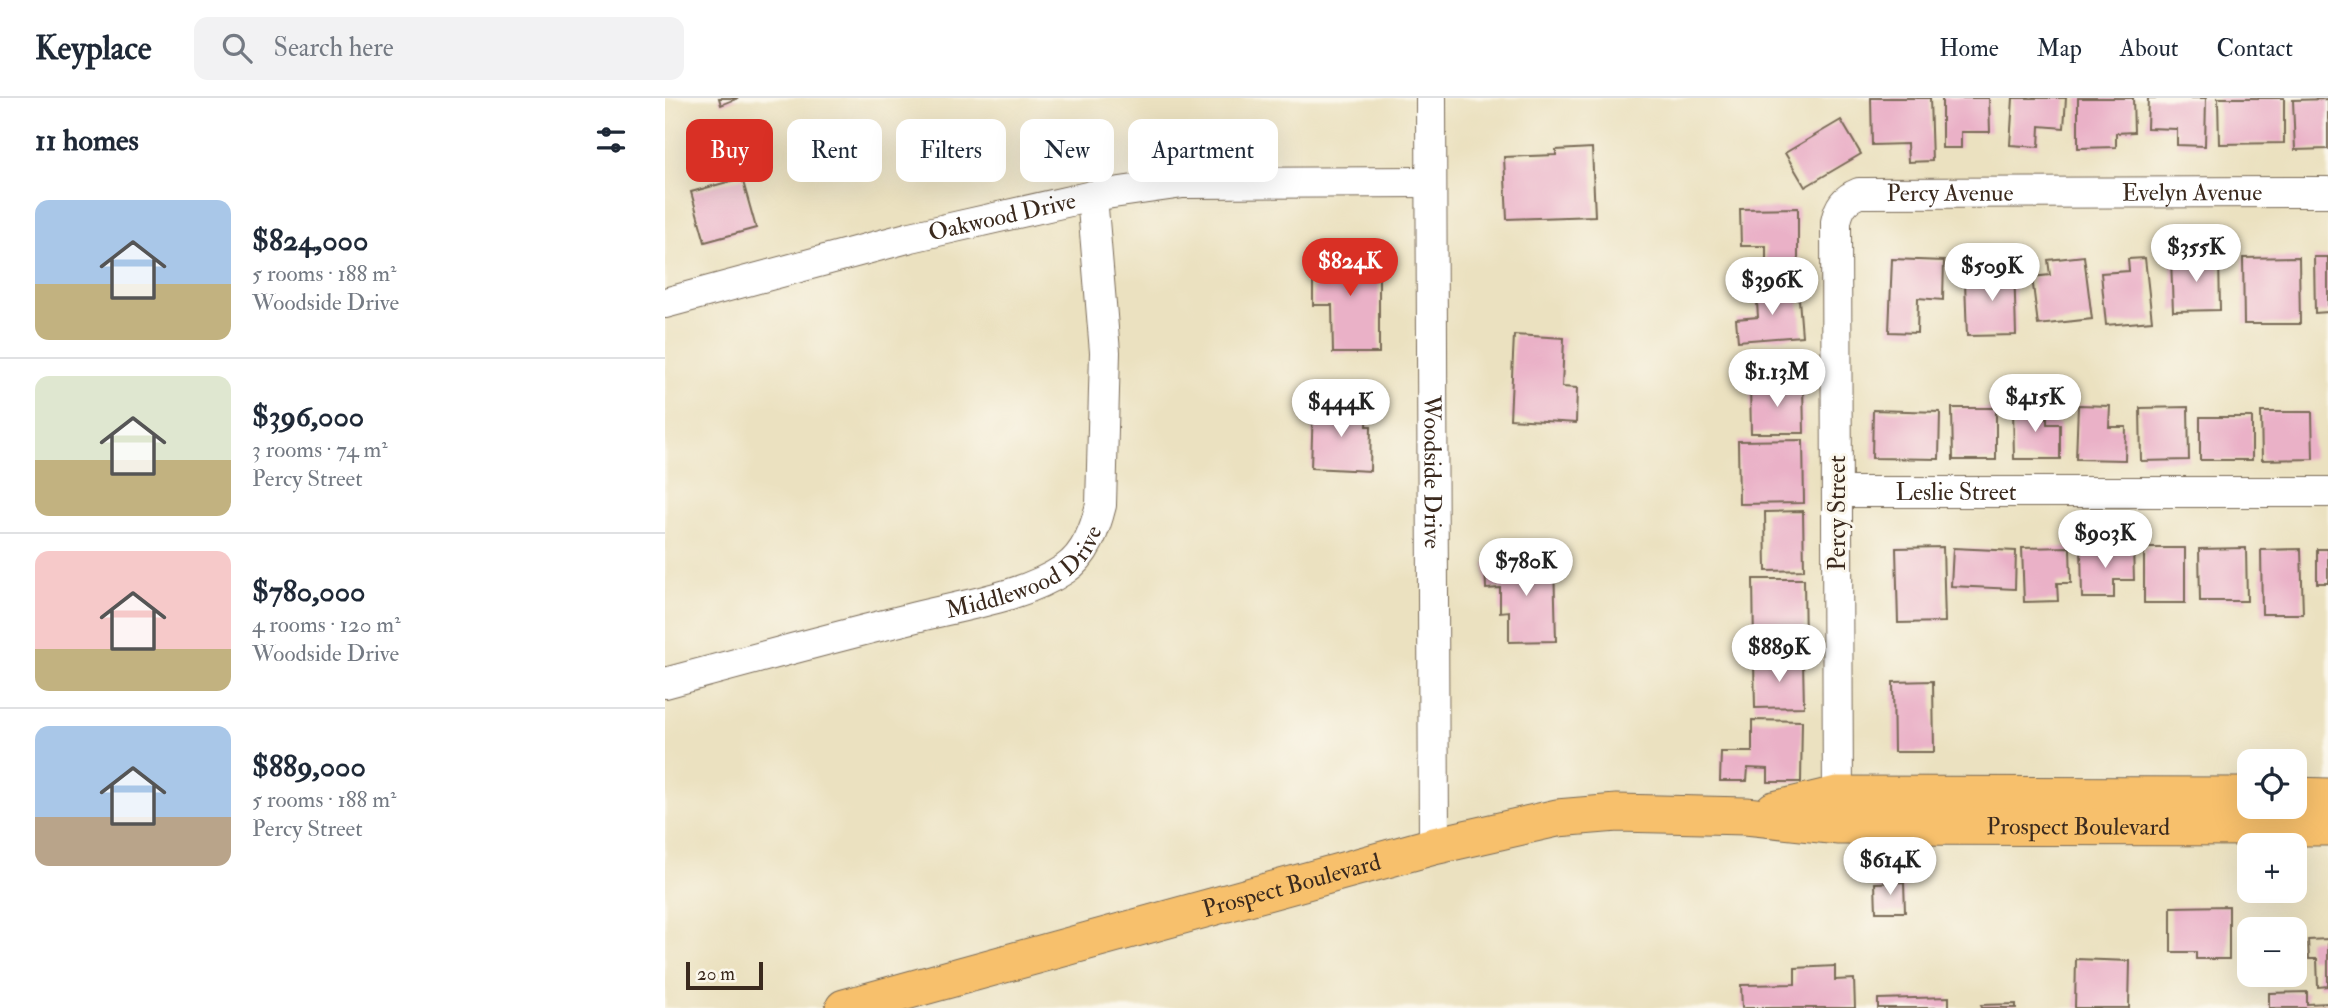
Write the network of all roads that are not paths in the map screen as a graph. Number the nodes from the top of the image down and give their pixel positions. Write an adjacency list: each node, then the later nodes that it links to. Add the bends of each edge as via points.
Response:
1 (1431, 98): 2 (street, Woodside Drive)
2 (1431, 182): 5 (street, Oakwood Drive, via 1183,183); 16 (street, Woodside Drive)
3 (2328, 192): 4 (street, Evelyn Avenue)
4 (2057, 193): 6 (street, Percy Avenue, via 1859,193)
5 (1092, 196): 7 (street, Oakwood Drive, via 911,237); 10 (street, Middlewood Drive, via 1105,352 1101,505 1085,548 1067,568 1025,589)
6 (1845, 201): 8 (street, Percy Street, via 1836,222)
7 (665, 303)
8 (1837, 492): 9 (street, Leslie Street); 14 (street, Percy Street)
9 (2328, 492)
10 (665, 683)
11 (2237, 796): 14 (main road, Prospect Boulevard)
12 (2307, 796): 13 (main road)
13 (2328, 797)
14 (1838, 811): 15 (main road, Prospect Boulevard); 16 (main road, Prospect Boulevard, via 1746,816 1617,813 1557,818)
15 (2328, 827)
16 (1434, 846): 17 (main road, Prospect Boulevard)
17 (844, 1008)

